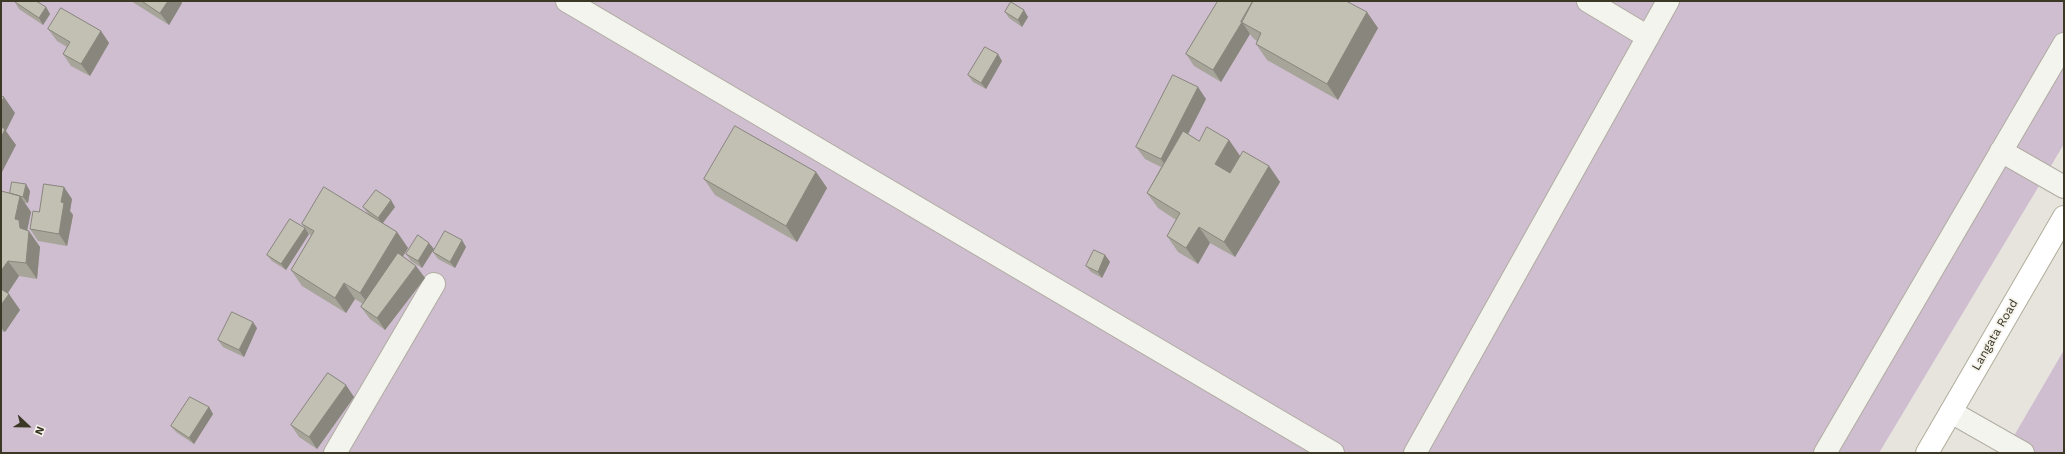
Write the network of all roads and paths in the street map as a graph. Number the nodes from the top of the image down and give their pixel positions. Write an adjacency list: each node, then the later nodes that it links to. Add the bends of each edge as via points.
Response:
1 (567, 1): 12 (street)
2 (1588, 1): 4 (street)
3 (1668, 1): 4 (street)
4 (1648, 36): 13 (street)
5 (2064, 44): 6 (street)
6 (2001, 151): 7 (street); 14 (street)
7 (2064, 187)
8 (2064, 217): 10 (main road, Langata Road)
9 (434, 284): 11 (street)
10 (1951, 412): 15 (main road, Langata Road); 16 (street)
11 (336, 453)
12 (1333, 453)
13 (1415, 453)
14 (1825, 453)
15 (1927, 453)
16 (2023, 453)

